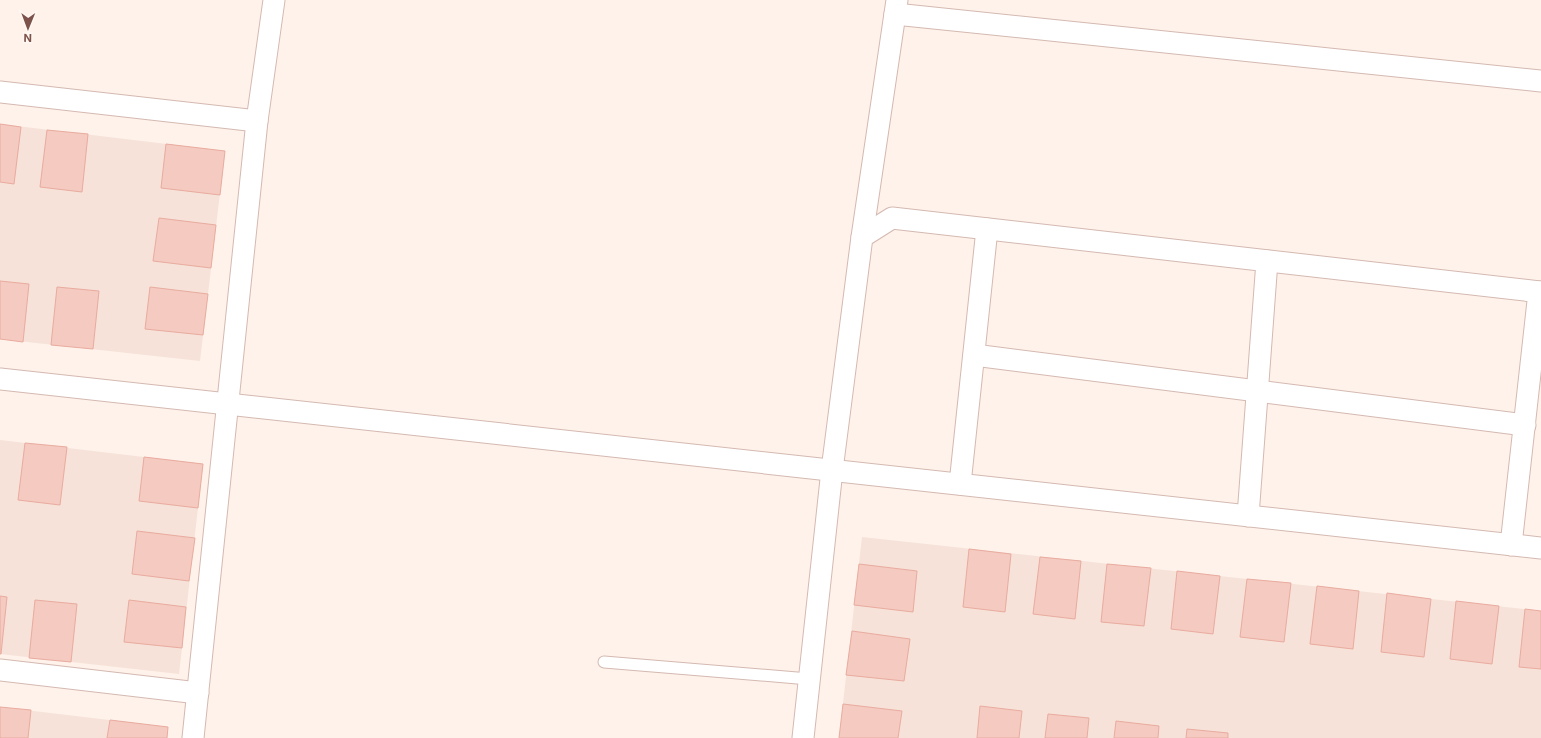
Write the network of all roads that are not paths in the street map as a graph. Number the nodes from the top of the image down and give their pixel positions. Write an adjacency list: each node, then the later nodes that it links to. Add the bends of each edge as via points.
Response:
1 (274, 0): 5 (street)
2 (896, 7): 3 (street); 7 (street)
3 (1541, 81)
4 (0, 92): 5 (street)
5 (257, 121): 13 (street)
6 (987, 229): 7 (street, via 892,218); 8 (street); 10 (street)
7 (862, 237): 15 (street)
8 (1267, 261): 9 (street); 12 (street)
9 (1540, 292): 14 (street)
10 (974, 355): 12 (street); 16 (street)
11 (0, 379): 13 (street)
12 (1258, 391): 14 (street); 17 (street)
13 (229, 404): 15 (street); 23 (street)
14 (1524, 425): 18 (street)
15 (832, 470): 16 (street); 22 (street)
16 (960, 484): 17 (street)
17 (1248, 516): 18 (street)
18 (1511, 545): 19 (street)
19 (1541, 548)
20 (604, 662): 22 (lane)
21 (0, 670): 23 (street)
22 (809, 679): 25 (street)
23 (198, 693): 24 (street)
24 (193, 738)
25 (803, 738)

